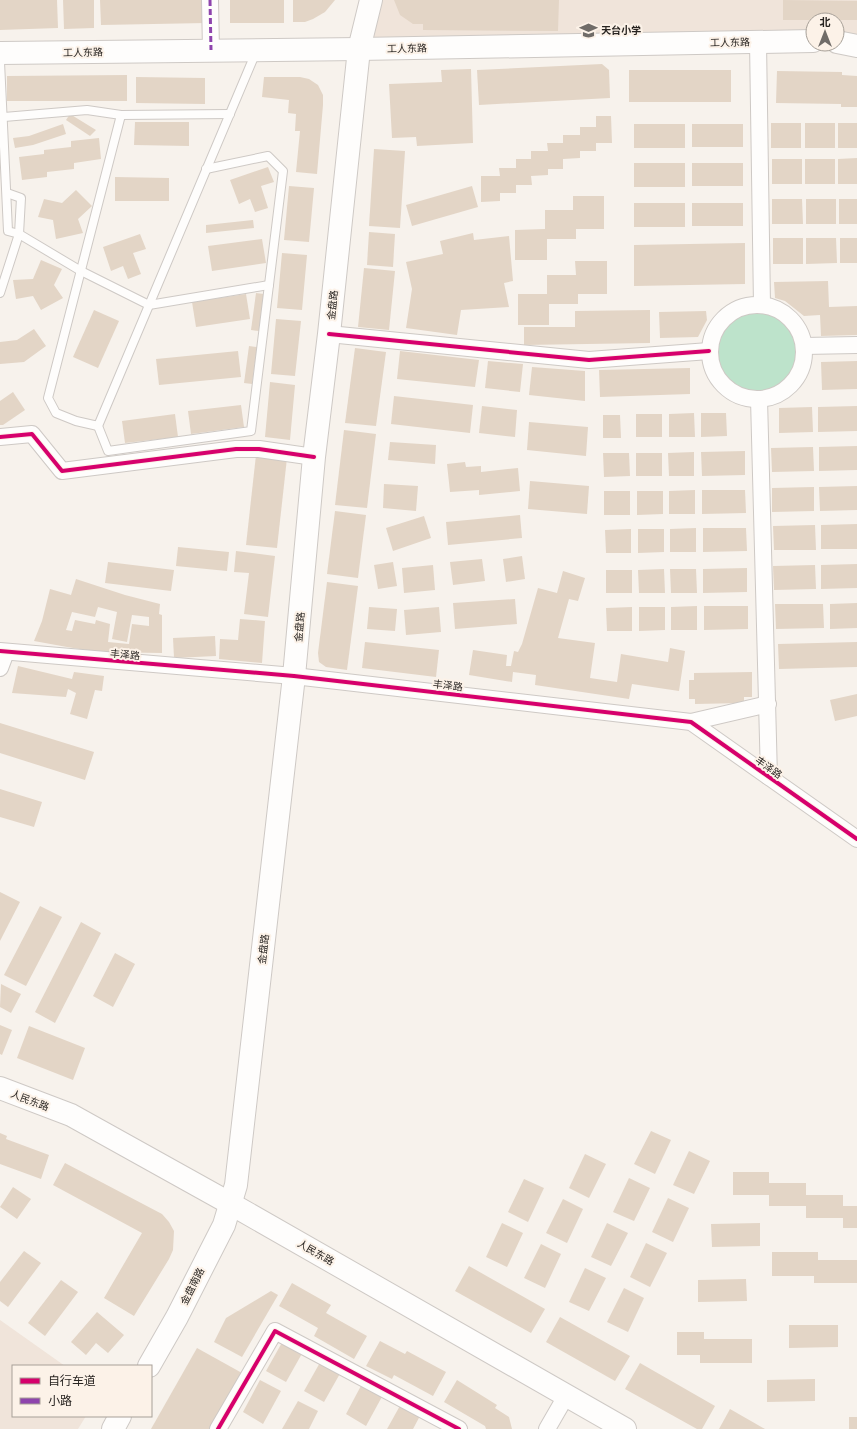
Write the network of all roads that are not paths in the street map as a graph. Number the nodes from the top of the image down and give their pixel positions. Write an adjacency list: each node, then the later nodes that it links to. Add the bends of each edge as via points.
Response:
1 (210, 0): 9 (street)
2 (371, 0): 8 (main road, 金盘路)
3 (805, 41): 4 (main road, 工人东路)
4 (758, 42): 8 (main road, 工人东路); 22 (street)
5 (845, 44): 6 (main road)
6 (857, 46)
7 (257, 49): 8 (main road, 工人东路); 9 (main road, 工人东路); 12 (lane)
8 (359, 49): 23 (main road, 金盘路)
9 (211, 50): 10 (main road, 工人东路)
10 (0, 53)
11 (0, 62): 14 (lane)
12 (230, 114): 13 (lane); 15 (lane)
13 (121, 115): 14 (lane, via 87,110); 18 (lane)
14 (4, 117): 16 (lane)
15 (206, 169): 19 (lane, via 268,156 283,171); 21 (lane)
16 (7, 193): 17 (lane, via 8,231); 17 (lane, via 21,198)
17 (19, 234): 18 (lane); 20 (lane)
18 (81, 271): 21 (lane); 28 (lane, via 48,398 56,413)
19 (269, 285): 21 (lane); 28 (lane, via 251,431 108,451)
20 (0, 293)
21 (149, 305): 28 (lane)
22 (762, 305): 25 (street, via 777,309 790,318 800,331); 26 (street, via 746,306 732,311 720,322 712,336)
23 (329, 334): 26 (street, via 589,360); 30 (main road, 金盘路)
24 (857, 345): 25 (street)
25 (804, 346): 27 (street, via 804,361 798,376 788,388 775,396)
26 (709, 351): 27 (street, via 711,366 724,386 744,398)
27 (759, 399): 34 (street)
28 (98, 426)
29 (0, 437): 30 (street, via 32,434 62,471 236,449 259,449)
30 (314, 456): 33 (main road, 金盘路)
31 (3, 651): 32 (street); 33 (street, 丰泽路)
32 (0, 668)
33 (294, 676): 35 (street, 丰泽路); 39 (main road, 金盘路, via 236,1185)
34 (768, 704): 35 (street); 36 (street)
35 (691, 722): 36 (street, 丰泽路)
36 (769, 777): 37 (street, 丰泽路)
37 (857, 839)
38 (0, 1088): 39 (main road, 人民东路, via 71,1115)
39 (231, 1204): 40 (main road, 金盘南路, via 220,1232); 41 (main road, 人民东路)
40 (150, 1365)
41 (566, 1396): 46 (street); 47 (main road, 人民东路)
42 (119, 1417): 43 (main road)
43 (113, 1429)
44 (218, 1429): 45 (street, via 275,1331)
45 (459, 1429)
46 (547, 1429)
47 (625, 1429)

